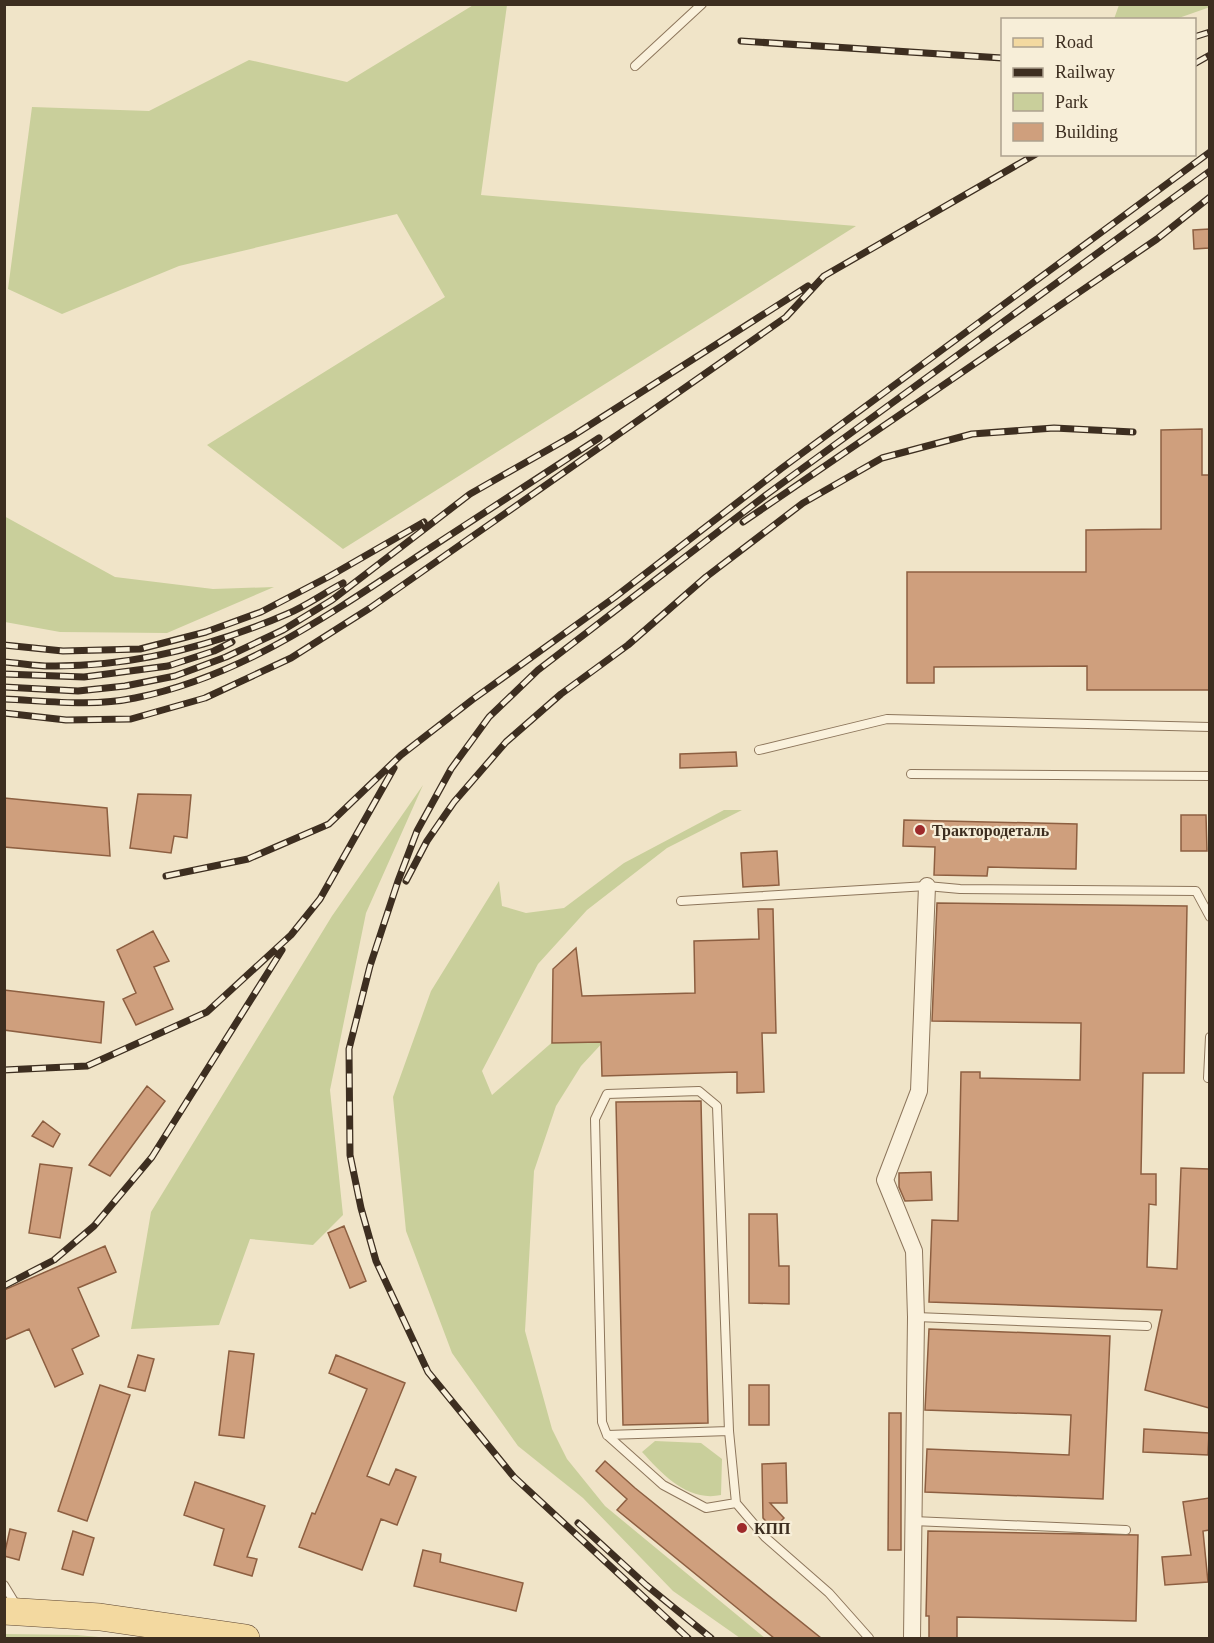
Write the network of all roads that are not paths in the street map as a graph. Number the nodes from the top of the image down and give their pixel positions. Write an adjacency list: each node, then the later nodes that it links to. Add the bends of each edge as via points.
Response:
1 (702, 4): 2 (lane)
2 (635, 66)
3 (1209, 727): 4 (lane, via 887,719)
4 (759, 750)
5 (911, 774): 6 (lane)
6 (1209, 776)
7 (927, 886): 8 (lane); 9 (lane, via 1196,891); 12 (street, via 919,1091 885,1180 915,1251)
8 (681, 901)
9 (1209, 917)
10 (1209, 1037): 11 (lane)
11 (1208, 1078)
12 (916, 1317): 13 (lane); 17 (street)
13 (1147, 1326)
14 (729, 1431): 15 (lane); 15 (lane, via 717,1106 699,1091 630,1093 607,1094 596,1119 602,1422); 16 (lane)
15 (607, 1435): 16 (lane, via 663,1485 706,1508)
16 (736, 1503): 22 (lane, via 765,1537 829,1593)
17 (913, 1521): 18 (lane); 23 (street)
18 (1126, 1530)
19 (4, 1585): 20 (lane)
20 (12, 1611): 21 (main road, via 100,1617)
21 (246, 1638)
22 (869, 1638)
23 (912, 1638)

